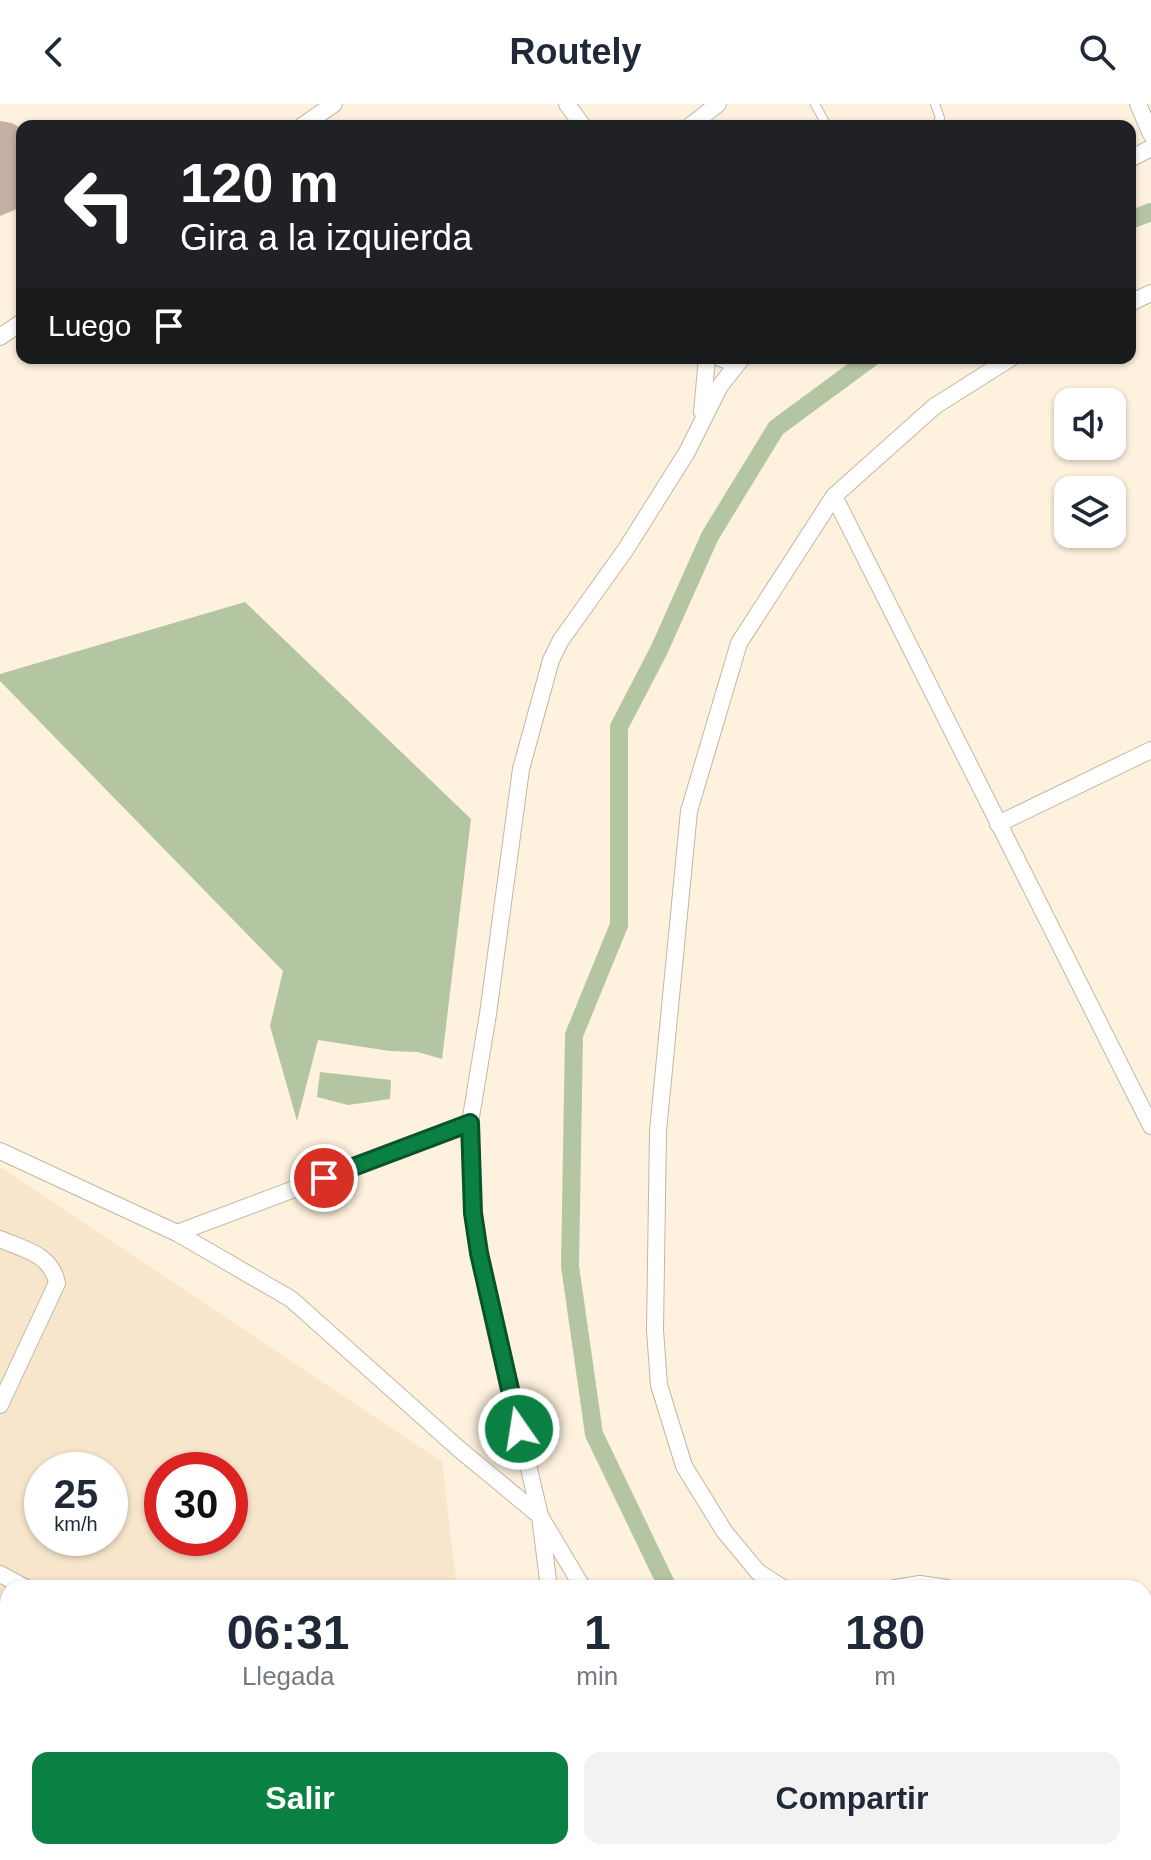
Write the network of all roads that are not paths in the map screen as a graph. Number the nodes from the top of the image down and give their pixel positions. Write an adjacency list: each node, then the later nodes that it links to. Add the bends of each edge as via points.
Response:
1 (334, 104): 4 (street)
2 (718, 104): 5 (street)
3 (1138, 104): 6 (street)
4 (311, 120)
5 (698, 120)
6 (1151, 134)
7 (706, 364): 10 (street)
8 (731, 364): 10 (street)
9 (1002, 364): 11 (street, via 935,406)
10 (700, 425): 14 (street, via 634,537 551,660 521,769)
11 (834, 496): 13 (street); 23 (street, via 739,643 689,811 658,1131 659,1385 684,1466 724,1531)
12 (1151, 750): 13 (street)
13 (998, 824): 15 (street)
14 (470, 1123): 17 (street); 20 (street, via 479,1253)
15 (1151, 1126)
16 (0, 1151): 17 (street)
17 (177, 1233): 20 (street, via 291,1299)
18 (0, 1239): 19 (street, via 46,1260 57,1283)
19 (0, 1405)
20 (540, 1516): 21 (street); 22 (street)
21 (548, 1580)
22 (578, 1580)
23 (770, 1580)

